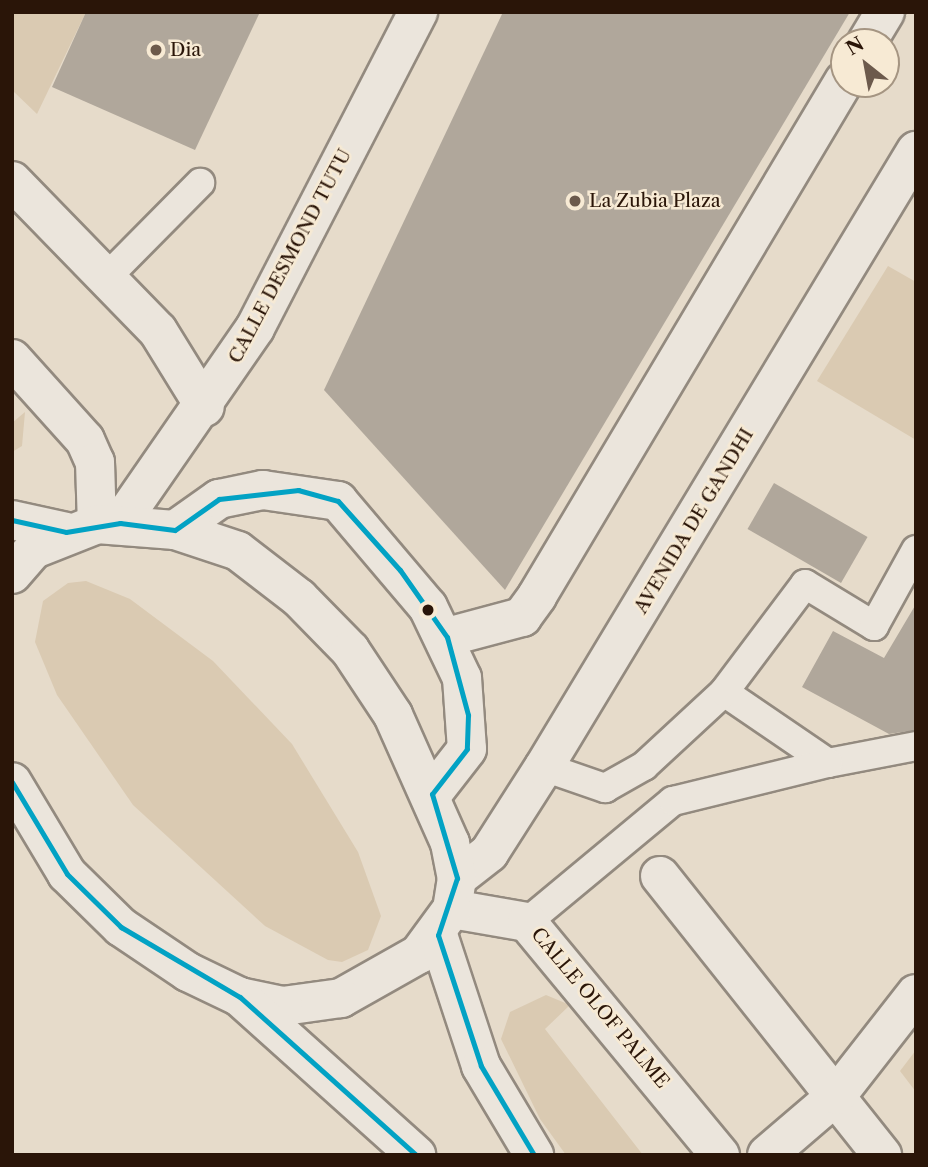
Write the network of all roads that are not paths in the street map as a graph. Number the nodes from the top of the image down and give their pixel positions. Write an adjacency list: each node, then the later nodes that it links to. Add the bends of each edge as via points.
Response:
1 (418, 12): 10 (street, CALLE DESMOND TUTU, via 255,328)
2 (885, 12): 3 (street)
3 (875, 28)
4 (834, 98): 16 (street, via 522,617)
5 (916, 151): 20 (street, AVENIDA DE GANDHI)
6 (12, 181): 8 (street)
7 (200, 183): 8 (lane)
8 (106, 278): 10 (street, via 158,331)
9 (12, 359): 12 (street, via 85,440 95,462)
10 (205, 407): 12 (street, CALLE DESMOND TUTU)
11 (12, 520): 12 (street)
12 (94, 526): 13 (street); 15 (street, via 34,549)
13 (175, 530): 16 (street, via 219,499 263,490 338,501 400,570); 22 (street, via 238,551 299,598 350,650 393,715)
14 (916, 550): 17 (lane, via 874,626 805,584)
15 (12, 574)
16 (447, 637): 22 (street, via 462,678 467,749)
17 (724, 692): 19 (lane); 20 (lane, via 644,766 605,788)
18 (916, 746): 19 (lane)
19 (828, 763): 25 (lane, via 673,801)
20 (544, 767): 24 (street, AVENIDA DE GANDHI)
21 (12, 782): 27 (street, via 67,874 121,927 188,972)
22 (432, 794): 24 (street)
23 (660, 876): 28 (street)
24 (449, 907): 25 (street, CALLE OLOF PALME); 27 (street, AVENIDA DE GANDHI, via 395,971 341,998 283,1006); 30 (street, via 481,1066)
25 (527, 922): 31 (street, CALLE OLOF PALME)
26 (916, 994): 28 (street)
27 (240, 997): 29 (street)
28 (837, 1095): 32 (street); 33 (street)
29 (416, 1155)
30 (534, 1155)
31 (720, 1155)
32 (767, 1155)
33 (882, 1155)

